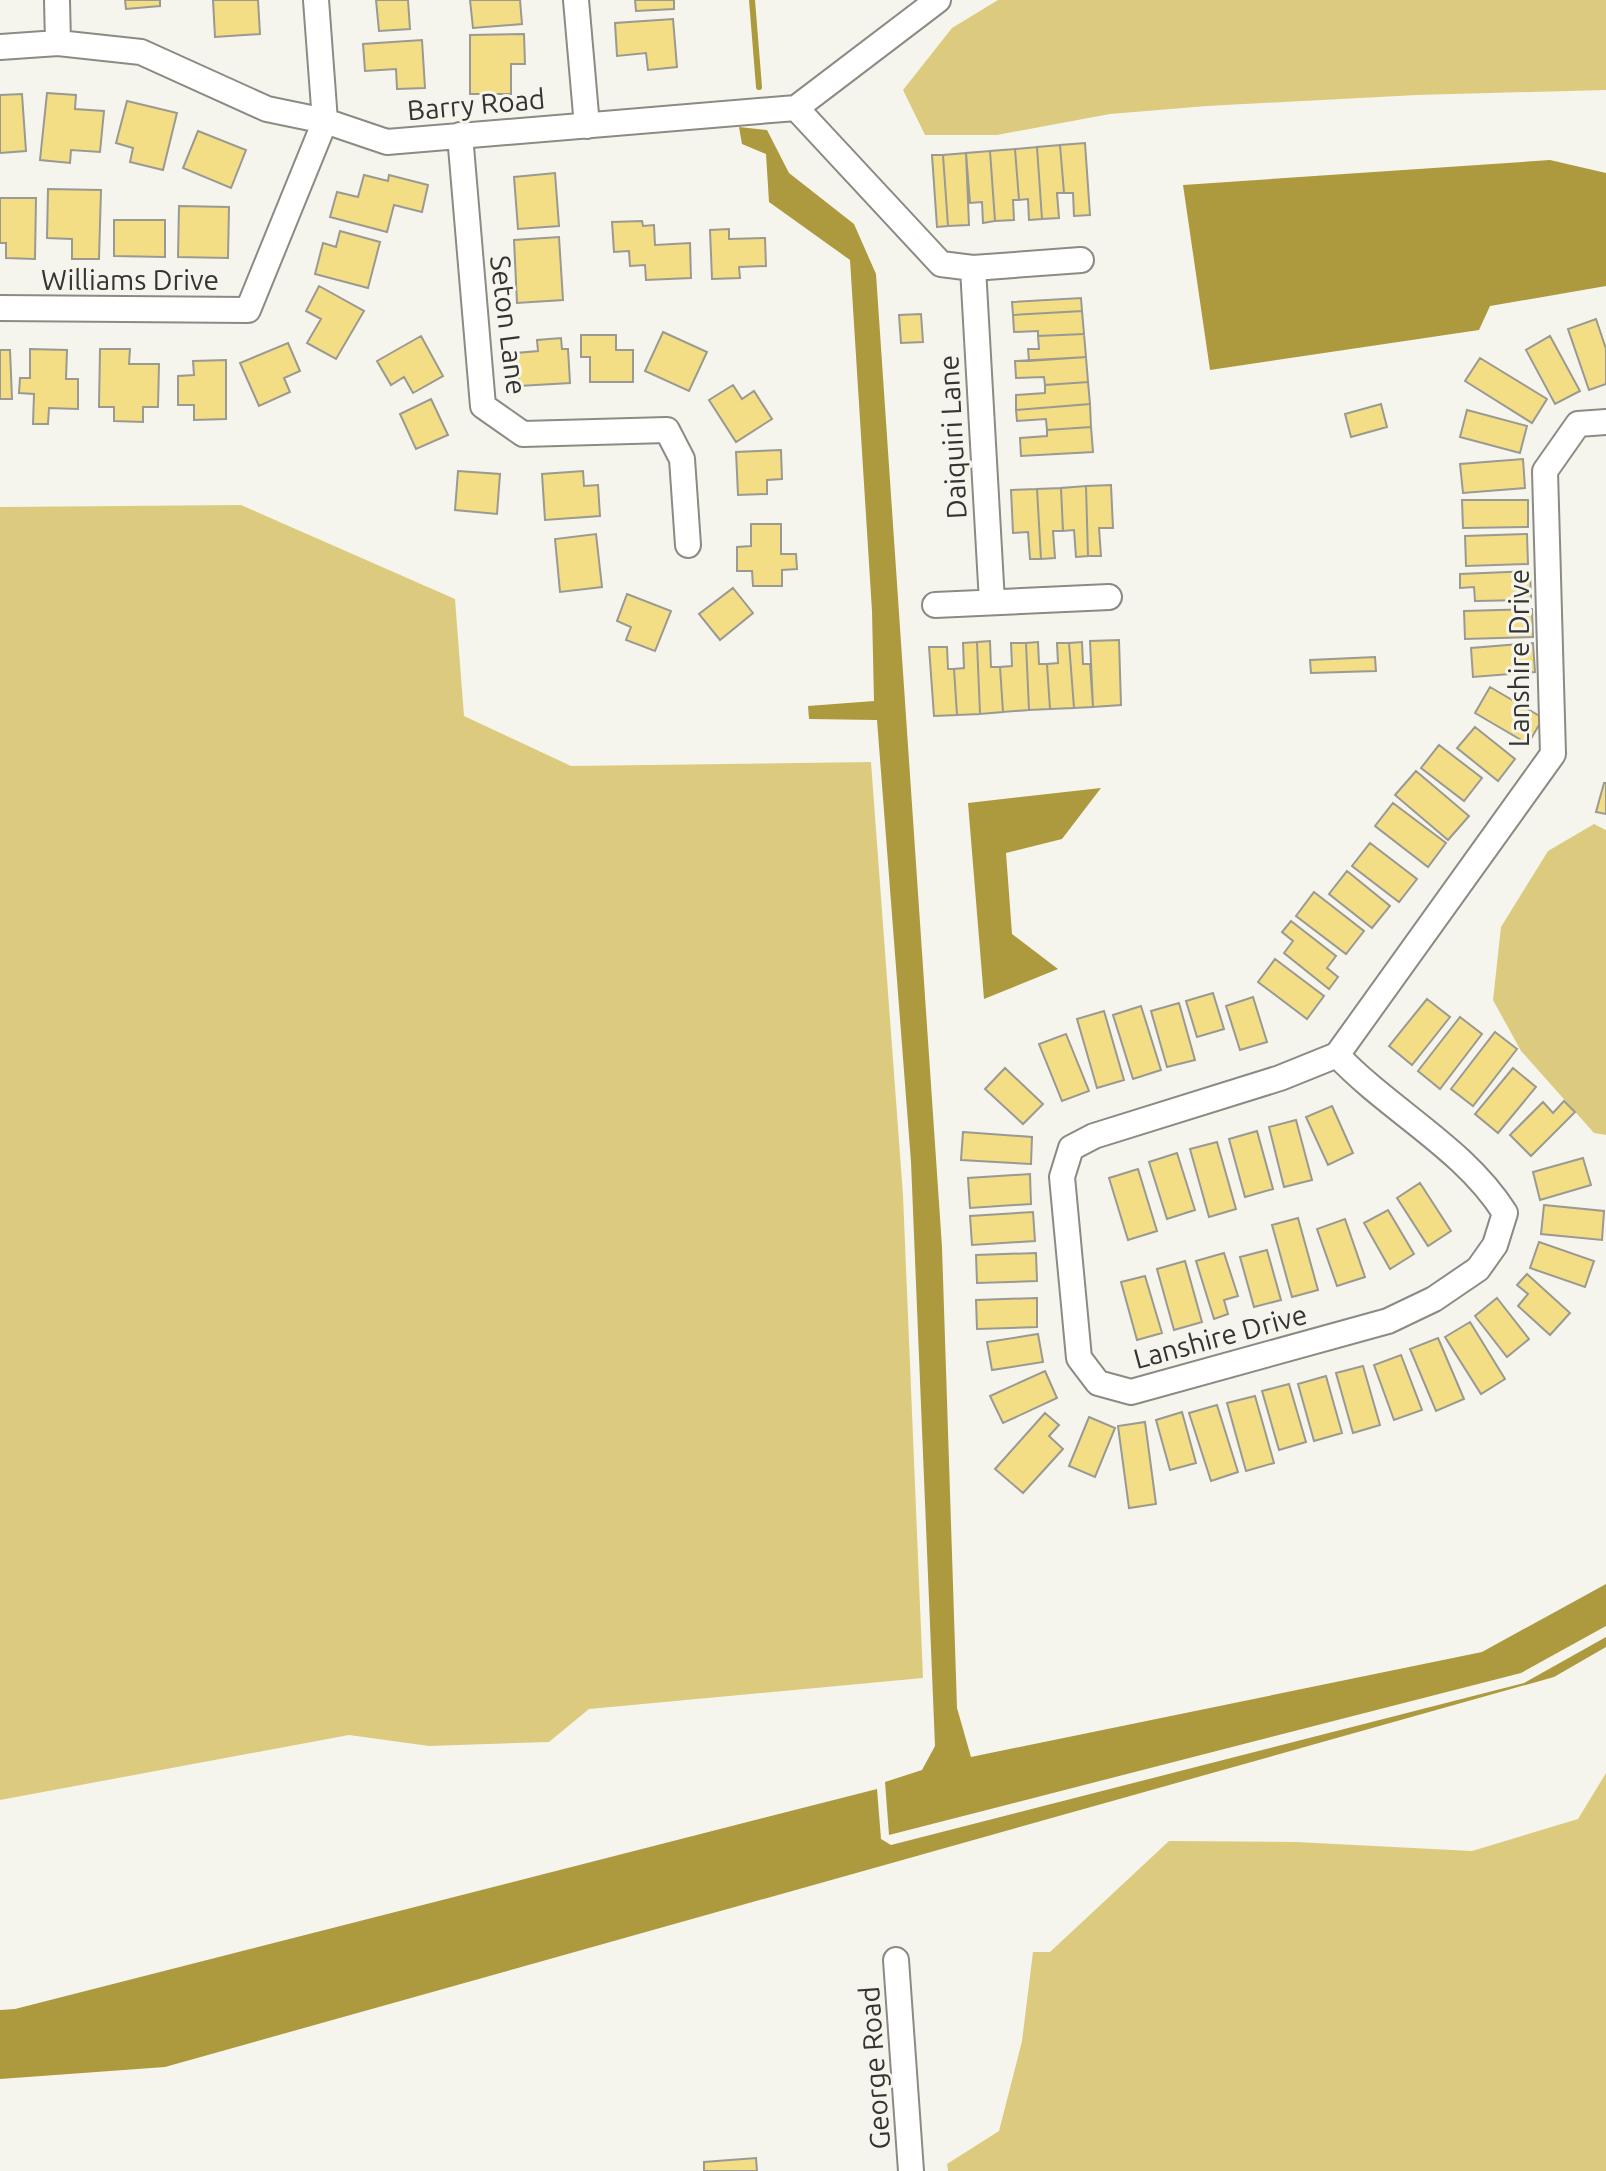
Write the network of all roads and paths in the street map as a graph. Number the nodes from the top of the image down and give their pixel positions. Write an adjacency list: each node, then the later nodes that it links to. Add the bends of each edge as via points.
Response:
1 (57, 0): 5 (street)
2 (316, 0): 8 (street)
3 (576, 0): 9 (street)
4 (938, 0): 7 (street)
5 (58, 43): 6 (street, Barry Road); 8 (street, Barry Road, via 141,52 267,109)
6 (0, 47)
7 (796, 108): 9 (street, Barry Road); 12 (street, via 941,264)
8 (325, 121): 10 (street, Barry Road, via 387,142); 13 (street, Williams Drive, via 248,310)
9 (587, 126): 10 (street, Barry Road)
10 (460, 135): 15 (street, Seton Lane, via 483,406 523,434 667,430 682,459)
11 (1081, 260): 12 (street)
12 (973, 268): 17 (street, Daiquiri Lane)
13 (0, 308)
14 (1606, 422): 19 (street, Lanshire Drive, via 1578,424 1545,471 1553,754)
15 (688, 545)
16 (1109, 597): 17 (street)
17 (992, 602): 18 (street)
18 (935, 605)
19 (1337, 1055): 19 (street, Lanshire Drive, via 1487,1184 1505,1213 1495,1245 1478,1269 1388,1321 1131,1392 1098,1383 1079,1358 1062,1177 1071,1148)
20 (896, 1960): 21 (street, George Road)
21 (911, 2171)

